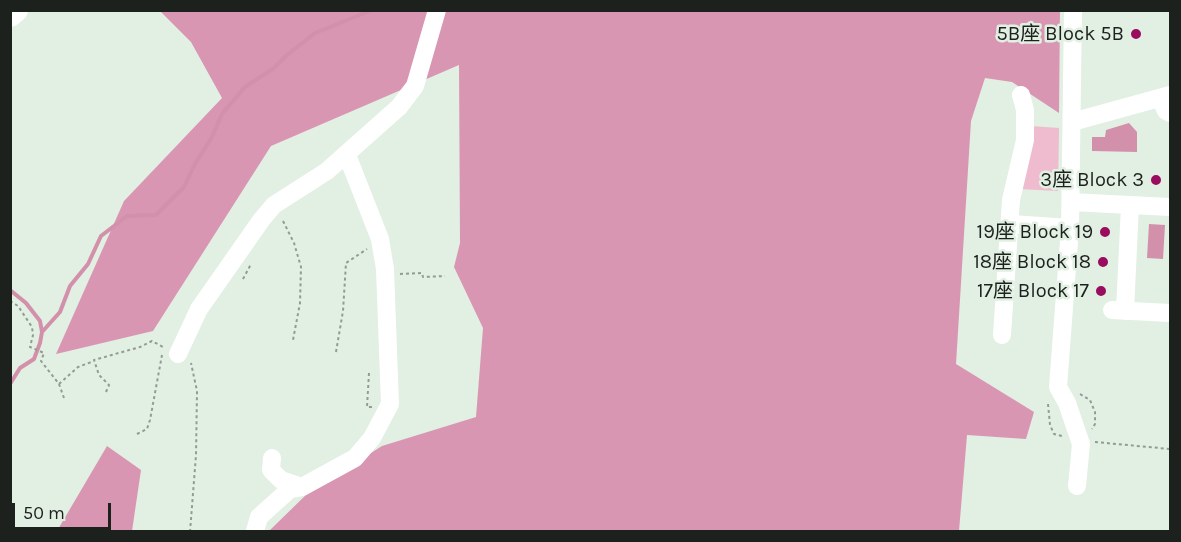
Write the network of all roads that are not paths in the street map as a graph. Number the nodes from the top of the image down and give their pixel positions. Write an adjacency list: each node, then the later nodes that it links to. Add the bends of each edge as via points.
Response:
1 (16, 10): 4 (main road)
2 (437, 10): 9 (street, via 415,86 399,107)
3 (1073, 10): 8 (street)
4 (10, 15)
5 (1021, 94): 13 (street, via 1025,140 1013,192)
6 (1165, 96): 7 (street, via 1166,111); 8 (street)
7 (1170, 113)
8 (1072, 122): 10 (street)
9 (347, 155): 17 (street, via 273,205); 19 (street, via 380,239 390,404 372,438 355,458)
10 (1071, 202): 11 (street); 14 (street)
11 (1130, 205): 12 (street); 15 (street, via 1119,310)
12 (1170, 207)
13 (1011, 224): 14 (street); 16 (street)
14 (1070, 228): 20 (street, via 1058,387 1081,444)
15 (1170, 313)
16 (1002, 335)
17 (174, 350)
18 (272, 458): 19 (street, via 271,470 281,480)
19 (302, 486): 21 (street, via 290,489 259,517)
20 (1077, 486)
21 (255, 531)

